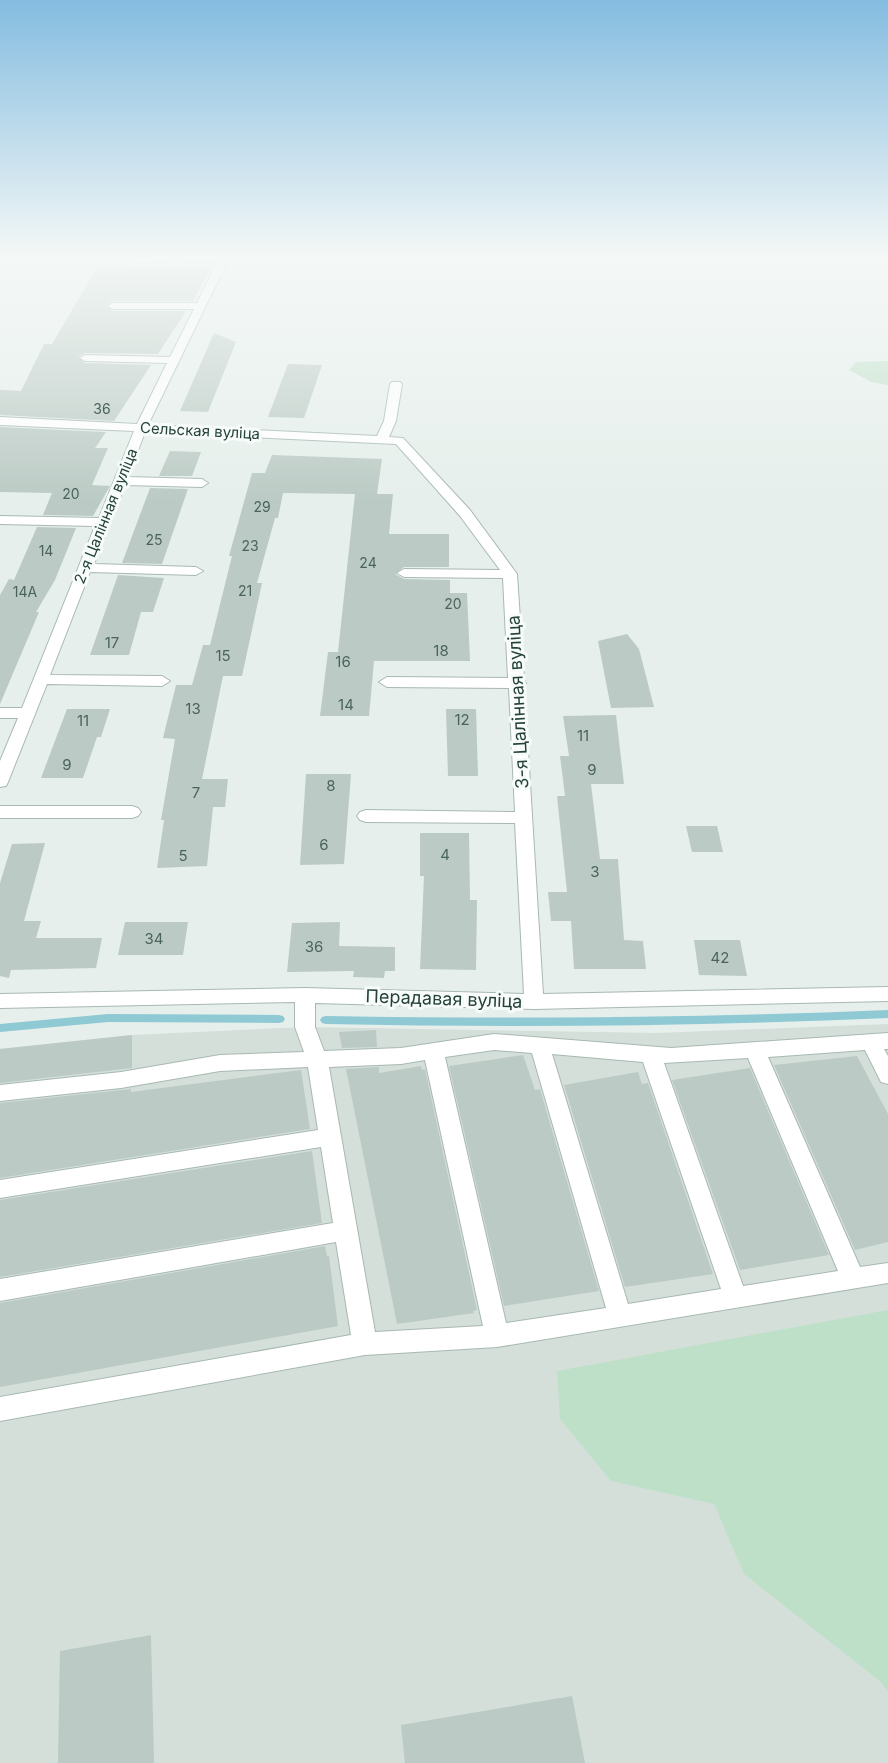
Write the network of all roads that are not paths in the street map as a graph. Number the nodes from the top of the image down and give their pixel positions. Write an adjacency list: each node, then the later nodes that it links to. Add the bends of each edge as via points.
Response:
1 (186, 338): 3 (street, 2-я Цалінная вуліца)
2 (85, 358): 3 (street)
3 (175, 360): 6 (street, 2-я Цалінная вуліца)
4 (396, 384): 7 (street, via 390,421)
5 (0, 421): 6 (street, Сельская вуліца)
6 (141, 428): 7 (street, Сельская вуліца); 8 (street, 2-я Цалінная вуліца)
7 (381, 441): 15 (street, Сельская вуліца, via 399,441 465,513)
8 (120, 481): 9 (street); 11 (street, 2-я Цалінная вуліца)
9 (202, 483)
10 (0, 520): 11 (street)
11 (104, 522): 12 (street, 2-я Цалінная вуліца)
12 (85, 568): 13 (street); 16 (street, 2-я Цалінная вуліца)
13 (196, 571)
14 (404, 573): 15 (street)
15 (510, 574): 19 (street, 3-я Цалінная вуліца)
16 (41, 679): 17 (street); 21 (street, 2-я Цалінная вуліца)
17 (162, 681)
18 (387, 682): 19 (street)
19 (518, 683): 26 (street, 3-я Цалінная вуліца)
20 (0, 713): 21 (street)
21 (27, 713): 22 (street, 2-я Цалінная вуліца)
22 (0, 782)
23 (0, 812): 24 (street)
24 (132, 812)
25 (366, 816): 26 (street)
26 (525, 818): 30 (street, 3-я Цалінная вуліца)
27 (888, 994): 30 (street, Перадавая вуліца)
28 (305, 995): 29 (street, Перадавая вуліца); 30 (street, Перадавая вуліца); 36 (street, via 304,1027)
29 (0, 1001)
30 (534, 1002)
31 (879, 1042): 33 (street); 37 (street)
32 (540, 1047): 34 (street, via 494,1042); 35 (street); 46 (street)
33 (755, 1050): 35 (street); 43 (street)
34 (433, 1051): 36 (street, via 401,1056); 47 (street)
35 (651, 1055): 45 (street)
36 (317, 1058): 38 (street, via 220,1063 122,1080); 39 (street)
37 (888, 1076)
38 (0, 1093)
39 (332, 1137): 40 (street); 41 (street)
40 (0, 1189)
41 (347, 1230): 44 (street); 48 (street)
42 (888, 1273): 43 (street)
43 (853, 1279): 45 (street)
44 (0, 1290)
45 (736, 1298): 46 (street)
46 (620, 1316): 47 (street)
47 (497, 1336): 48 (street)
48 (365, 1344): 49 (street)
49 (0, 1408)

